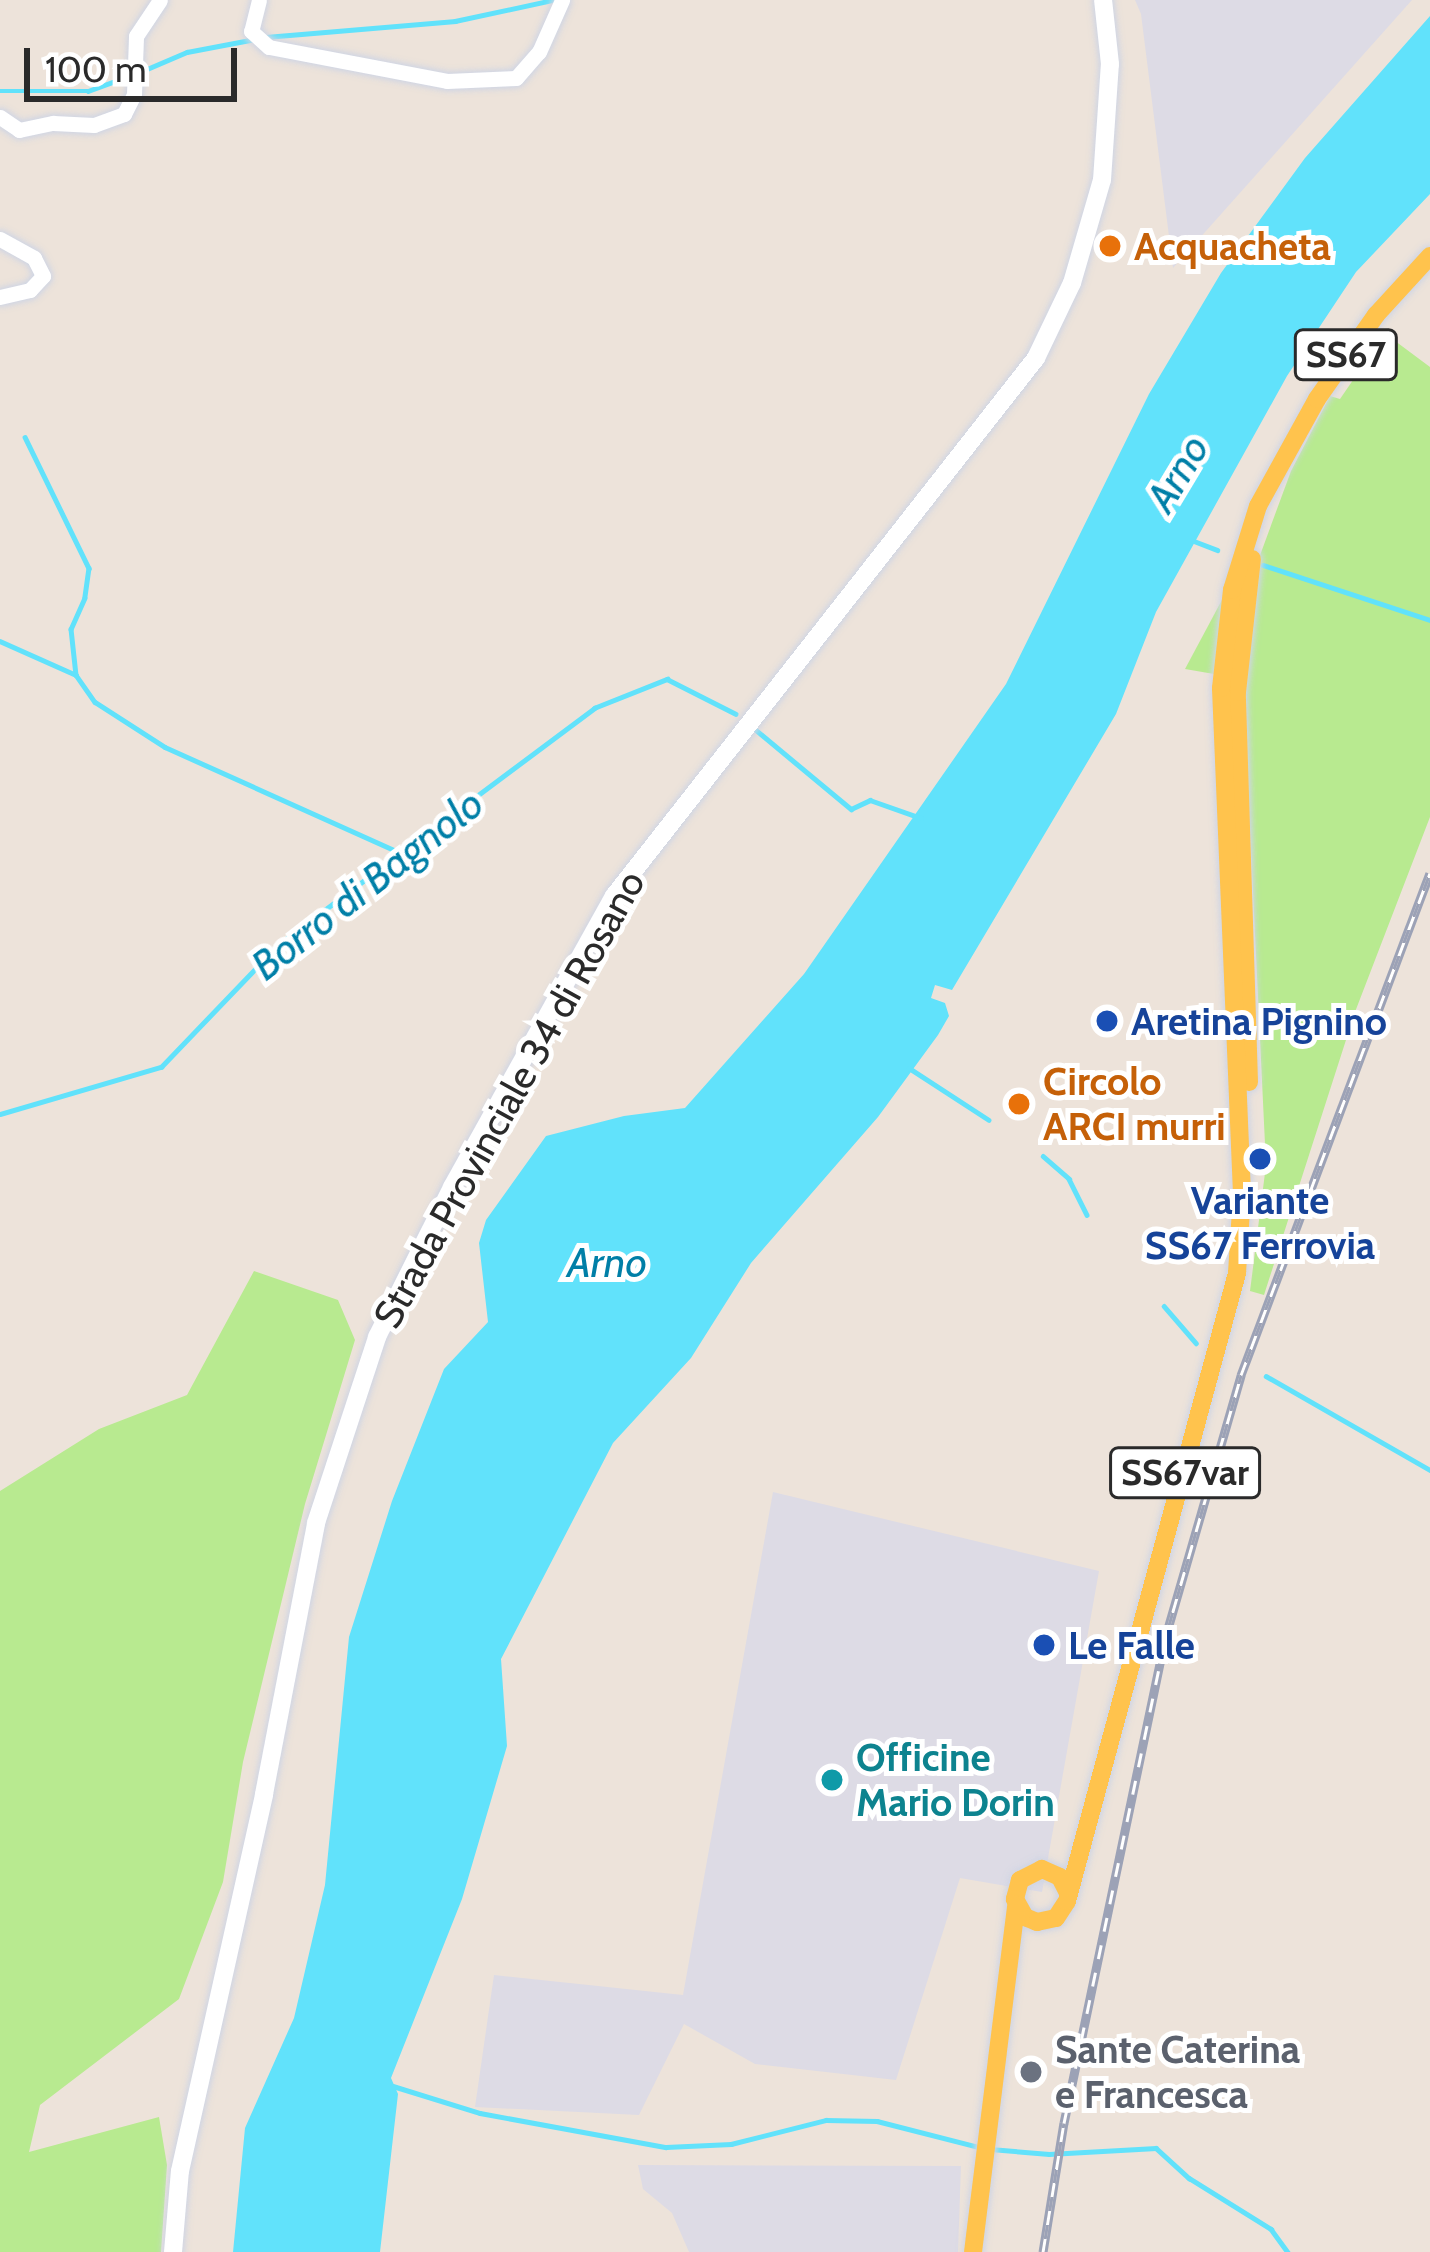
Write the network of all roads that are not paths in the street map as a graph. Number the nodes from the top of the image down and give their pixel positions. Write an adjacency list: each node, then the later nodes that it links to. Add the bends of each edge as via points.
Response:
1 (160, 0): 5 (street, via 136,36 134,94 124,114 94,125 19,130)
2 (259, 0): 3 (street, via 251,31 269,47 447,82 516,78)
3 (562, 0)
4 (1103, 0): 17 (main road, Strada Provinciale 34 di Rosano, via 1110,83 1102,180 1072,284 1036,358 614,896 377,1337 316,1523 179,2170)
5 (0, 117)
6 (0, 239): 8 (street, via 34,258 43,276 30,290)
7 (1430, 256): 9 (main road, SS67, via 1335,370)
8 (0, 297)
9 (1280, 467): 10 (main road, SS67var, via 1249,569 1237,692 1250,1121); 10 (main road, SS67var, via 1258,506 1232,590 1221,688)
10 (1242, 1194): 11 (main road, SS67var, via 1226,1323)
11 (1091, 1828): 12 (main road, SS67var, via 1070,1858); 13 (main road, SS67var)
12 (1049, 1870): 13 (main road); 14 (main road, via 1024,1875)
13 (1067, 1893): 15 (main road, via 1063,1911)
14 (1016, 1905): 15 (main road); 16 (main road)
15 (1045, 1922): 16 (main road)
16 (1009, 1959): 18 (main road)
17 (173, 2252)
18 (973, 2252)

